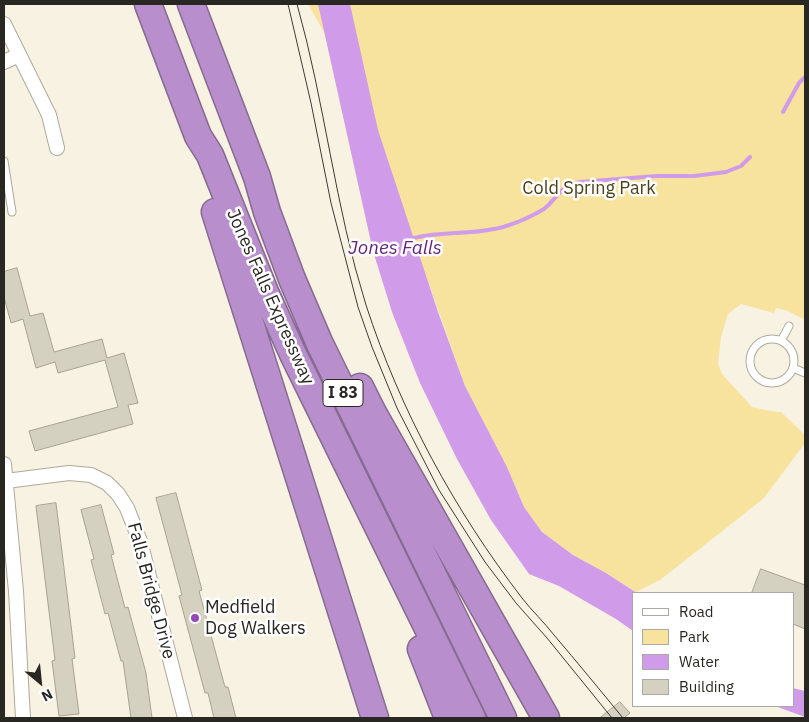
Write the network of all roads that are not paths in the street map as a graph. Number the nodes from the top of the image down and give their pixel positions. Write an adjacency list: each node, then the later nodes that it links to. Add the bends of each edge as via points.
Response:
1 (148, 4): 6 (highway, Jones Falls Expressway / I 83)
2 (190, 4): 9 (highway, Jones Falls Expressway / I 83)
3 (4, 24): 4 (street)
4 (19, 55): 5 (street); 7 (street, via 49,115)
5 (4, 62)
6 (198, 136): 16 (highway, Jones Falls Expressway / I 83, via 210,155 273,310); 20 (highway, via 202,170)
7 (57, 148)
8 (4, 161): 10 (lane)
9 (257, 177): 23 (highway, Jones Falls Expressway / I 83, via 292,279 319,342); 24 (highway, via 278,208 373,414)
10 (12, 212)
11 (789, 326): 12 (lane)
12 (782, 341): 13 (lane, via 791,350); 13 (lane, via 769,339 758,344 751,354 750,367 757,378 768,383 780,382)
13 (793, 368): 14 (lane)
14 (805, 373)
15 (4, 464): 17 (street)
16 (355, 480): 21 (highway); 22 (highway, Jones Falls Expressway / I 83)
17 (6, 481): 18 (street); 19 (street, Falls Bridge Drive, via 69,473 91,475 107,483 118,494 128,508 140,541)
18 (23, 718)
19 (185, 718)
20 (375, 718)
21 (448, 718)
22 (472, 718)
23 (503, 718)
24 (546, 718)

